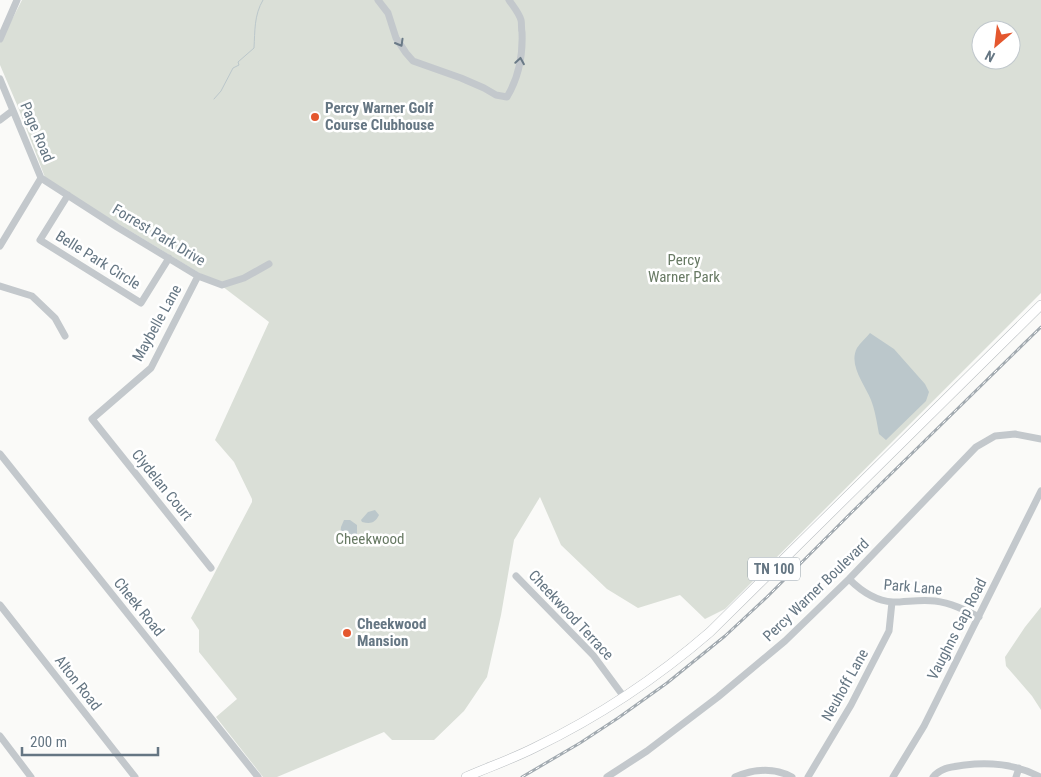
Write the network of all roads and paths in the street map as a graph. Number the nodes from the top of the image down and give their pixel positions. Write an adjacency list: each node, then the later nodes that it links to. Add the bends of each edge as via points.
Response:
1 (17, 0): 4 (street)
2 (378, 0): 3 (street, one-way to 3, via 388,13 396,38 413,61 507,97 518,72 522,47 521,20)
3 (508, 0)
4 (0, 39)
5 (0, 79): 6 (street, Page Road)
6 (12, 111): 7 (street); 8 (street, Page Road)
7 (0, 120)
8 (41, 178): 9 (street, Forrest Park Drive); 10 (street, Page Road)
9 (68, 195): 11 (street, Forrest Park Drive); 11 (street, Belle Park Circle, via 40,240 141,303)
10 (0, 246)
11 (169, 258): 13 (street, Forrest Park Drive)
12 (269, 264): 13 (street, Forrest Park Drive, via 244,278 222,285)
13 (198, 276): 17 (street, Maybelle Lane, via 151,368)
14 (0, 286): 16 (street, via 32,296 55,318)
15 (1041, 305): 27 (main road, TN 100, via 710,632)
16 (65, 336)
17 (92, 419): 21 (street, Clydelan Court)
18 (1041, 439): 23 (street, Percy Warner Boulevard, via 1015,434 995,436 976,447)
19 (0, 454): 32 (street, Cheek Road)
20 (1041, 491): 26 (street, Vaughns Gap Road)
21 (211, 568)
22 (516, 576): 27 (street, Cheekwood Terrace, via 593,654)
23 (849, 579): 24 (street, Park Lane, via 862,591); 34 (street, Percy Warner Boulevard, via 785,641 718,697)
24 (892, 602): 26 (street, Park Lane, via 936,601); 37 (street, Neuhoff Lane, via 886,639)
25 (0, 605): 31 (street, Alton Road)
26 (979, 617): 38 (street, Vaughns Gap Road, via 924,726)
27 (624, 697): 33 (main road, TN 100, via 577,726)
28 (0, 736): 30 (street)
29 (1019, 768): 39 (street, via 981,763 948,767); 40 (street); 41 (street)
30 (31, 777)
31 (134, 777)
32 (258, 777)
33 (466, 777)
34 (607, 777)
35 (734, 777): 36 (street, via 771,770)
36 (792, 777)
37 (808, 777)
38 (893, 777)
39 (933, 777)
40 (1016, 777)
41 (1040, 777)

